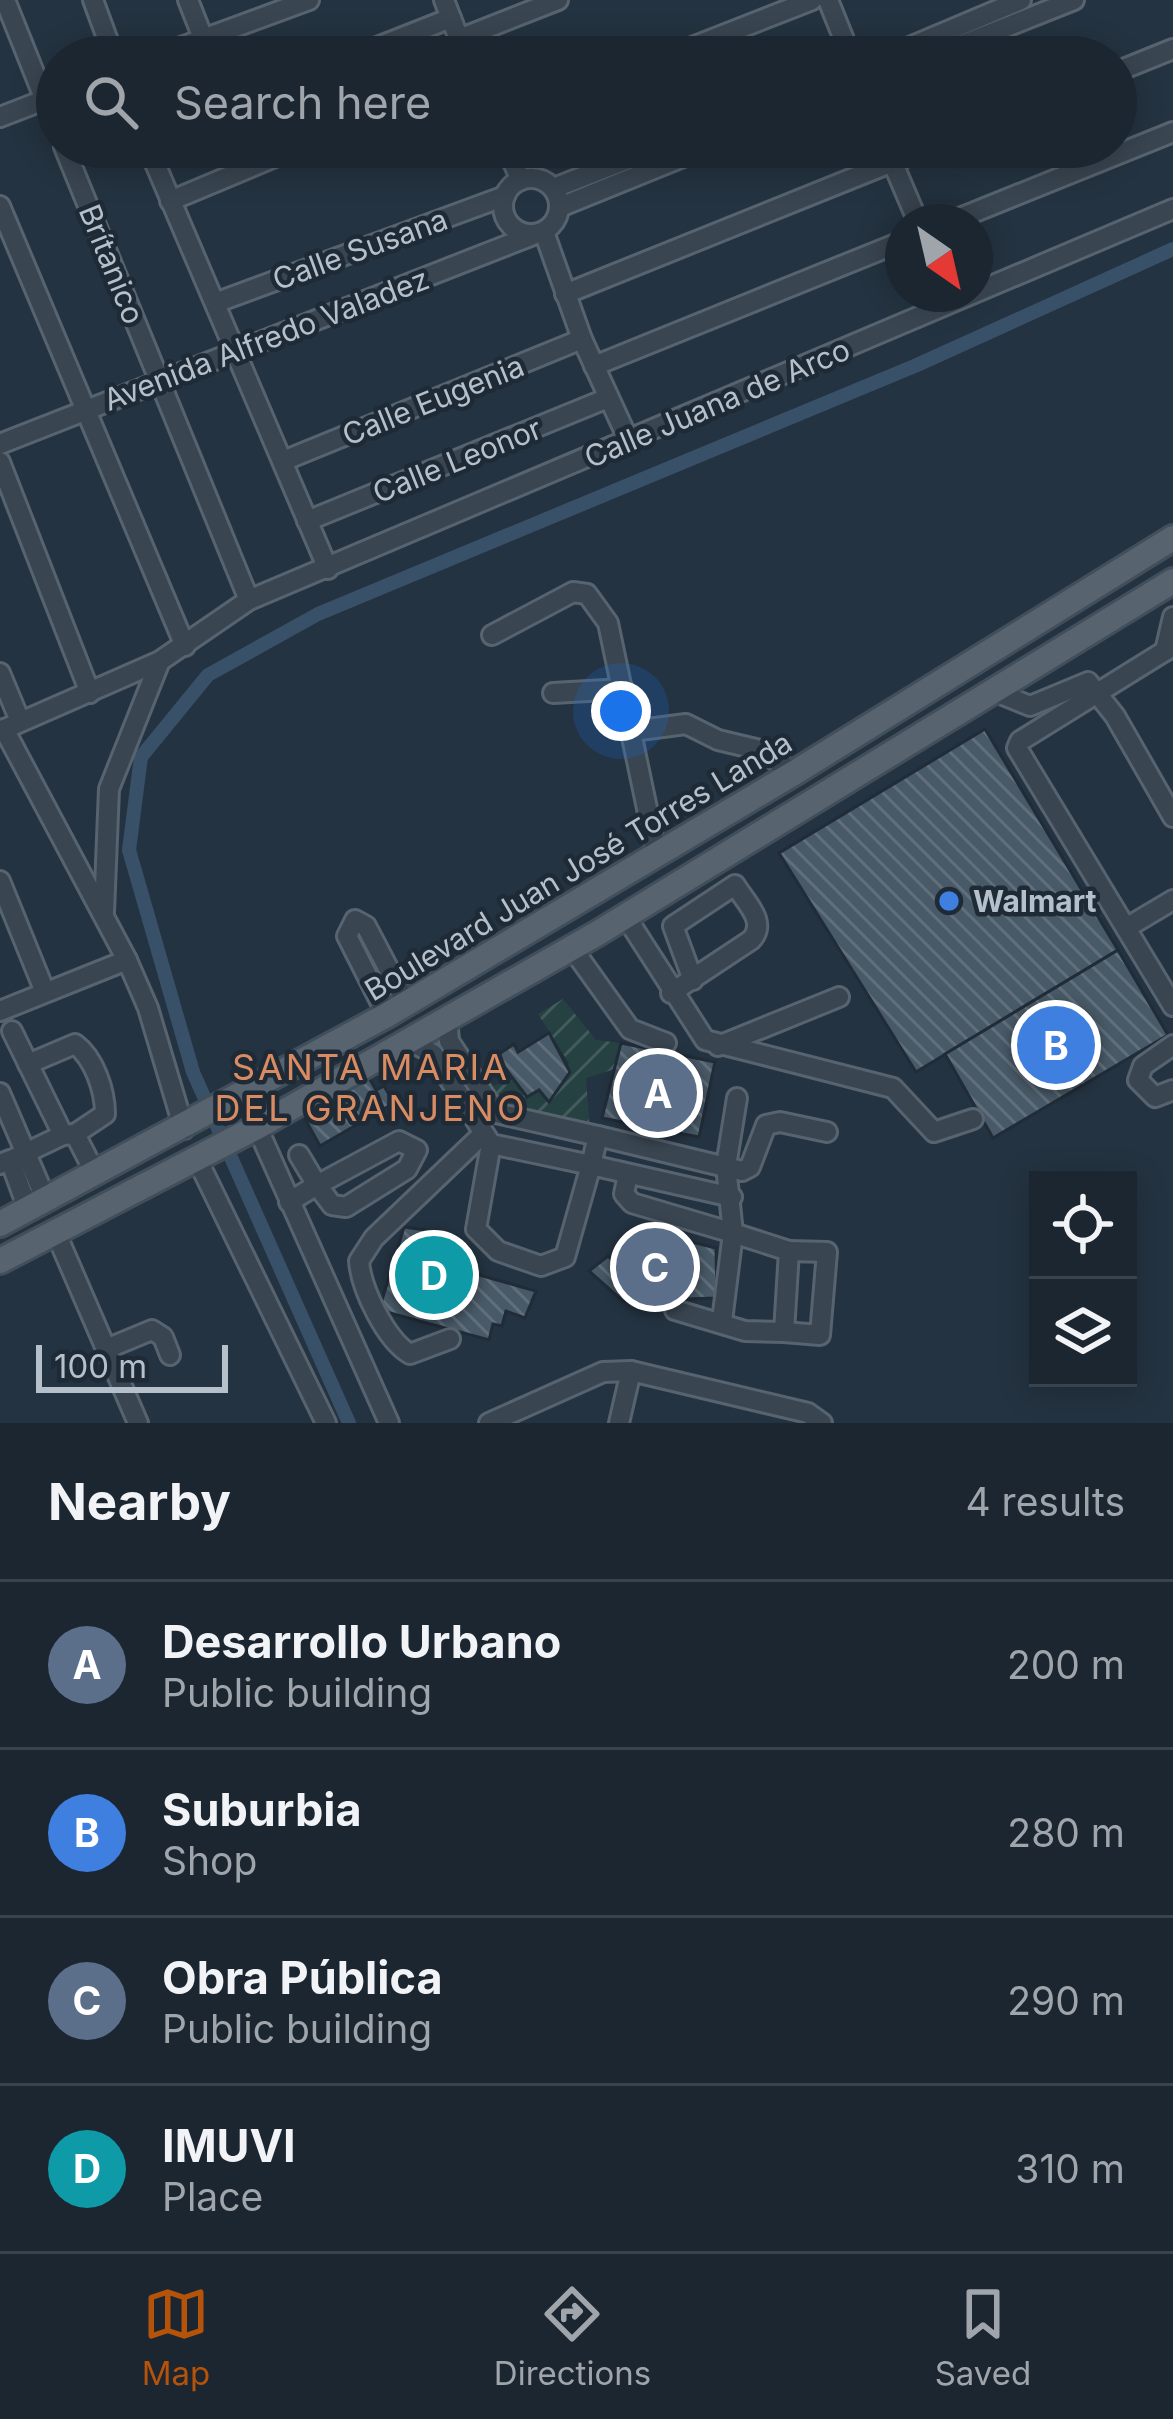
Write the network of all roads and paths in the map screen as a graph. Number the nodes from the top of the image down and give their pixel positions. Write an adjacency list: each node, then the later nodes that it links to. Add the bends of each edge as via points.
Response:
1 (5, 0): 22 (street)
2 (93, 0): 11 (street)
3 (188, 0): 12 (street)
4 (309, 0): 13 (street)
5 (557, 0): 15 (street)
6 (812, 0): 16 (street)
7 (828, 0): 17 (street)
8 (1021, 0): 18 (street)
9 (1074, 0): 19 (street)
10 (447, 9): 14 (street)
11 (106, 36)
12 (202, 36)
13 (209, 36)
14 (394, 36)
15 (486, 36)
16 (720, 36)
17 (842, 36)
18 (936, 36)
19 (984, 36)
20 (1173, 49): 21 (street)
21 (1137, 64)
22 (36, 65)
23 (36, 103): 24 (street)
24 (0, 117)
25 (1173, 132): 26 (street)
26 (1137, 147)
27 (73, 168): 53 (street, Brítanico)
28 (157, 168): 39 (street)
29 (249, 168): 39 (street)
30 (516, 168): 36 (street)
31 (617, 168): 38 (street)
32 (646, 168): 38 (street)
33 (857, 168): 47 (street)
34 (895, 168): 40 (street)
35 (1084, 168): 41 (street)
36 (521, 180): 37 (street); 38 (street, via 533,178)
37 (505, 196): 44 (street, via 508,223); 48 (street, Calle Susana)
38 (557, 198): 44 (street)
39 (170, 201): 48 (street)
40 (910, 204)
41 (993, 205)
42 (0, 206): 55 (street)
43 (1173, 209): 46 (street, Calle Juana de Arco)
44 (538, 233): 47 (street); 51 (street, Avenida Alfredo Valadez)
45 (885, 248): 52 (street)
46 (993, 282)
47 (565, 294): 50 (street)
48 (215, 303): 51 (street)
49 (922, 312): 56 (street, Calle Juana de Arco)
50 (582, 340): 52 (street); 58 (street, Calle Eugenia)
51 (235, 351): 53 (street, Avenida Alfredo Valadez); 58 (street)
52 (594, 366): 54 (street)
53 (160, 380): 55 (street, Avenida Alfredo Valadez); 64 (street, Brítanico)
54 (608, 398): 56 (street); 60 (street, Calle Leonor)
55 (86, 409): 57 (street, Avenida Alfredo Valadez); 67 (street)
56 (628, 439): 62 (street, Calle Juana de Arco)
57 (0, 444)
58 (283, 461): 60 (street)
59 (0, 462): 74 (street)
60 (307, 521): 62 (street)
61 (1173, 538): 78 (main road, Boulevard Juan José Torres Landa)
62 (328, 569): 64 (street, Calle Juana de Arco)
63 (1173, 581): 72 (main road, Boulevard Juan José Torres Landa)
64 (249, 600): 67 (street, Calle Juana de Arco)
65 (1173, 616): 68 (street)
66 (492, 635): 71 (street, via 565,593 587,594 608,623)
67 (184, 646): 69 (street, Calle Juana de Arco)
68 (1169, 648): 73 (street)
69 (160, 661): 74 (street, Calle Juana de Arco); 85 (street, via 110,788)
70 (0, 673): 76 (street)
71 (623, 688): 75 (street); 77 (street)
72 (993, 692): 73 (street, via 1030,706 1084,681); 81 (main road, Boulevard Juan José Torres Landa)
73 (1098, 692): 79 (street); 87 (street, via 1017,748)
74 (90, 693): 76 (street, Calle Juana de Arco)
75 (553, 693)
76 (8, 727): 85 (street)
77 (632, 731): 78 (street, via 686,724 760,750); 80 (street)
78 (794, 773): 80 (main road, Boulevard Juan José Torres Landa)
79 (1173, 817)
80 (657, 856): 107 (main road, Boulevard Juan José Torres Landa, via 392,1001)
81 (718, 860): 83 (street); 86 (main road, Boulevard Juan José Torres Landa)
82 (0, 881): 91 (street)
83 (735, 885): 90 (street, via 673,926); 90 (street, via 758,921 757,934)
84 (1173, 900): 87 (street)
85 (104, 917): 89 (street)
86 (626, 917): 88 (main road, Boulevard Juan José Torres Landa); 92 (street)
87 (1126, 928): 94 (street)
88 (572, 948): 96 (main road, Boulevard Juan José Torres Landa); 99 (street, via 630,1029)
89 (128, 960): 91 (street); 107 (street)
90 (693, 980): 92 (street)
91 (45, 992): 95 (street)
92 (671, 993): 101 (street, via 694,1030)
93 (839, 997): 101 (street)
94 (1173, 1006)
95 (0, 1011)
96 (447, 1017): 98 (main road, Boulevard Juan José Torres Landa); 111 (street, via 449,1041 496,1113)
97 (12, 1031): 102 (street)
98 (409, 1040): 108 (main road, Boulevard Juan José Torres Landa); 112 (street, via 434,1054)
99 (666, 1043)
100 (1173, 1045): 103 (street, via 1143,1066 1138,1080 1155,1097)
101 (718, 1046): 106 (street, via 893,1088 934,1132)
102 (28, 1064): 110 (street); 110 (street, via 75,1044 85,1052 105,1114)
103 (1173, 1090)
104 (0, 1093): 115 (street)
105 (736, 1098): 117 (street)
106 (973, 1119)
107 (191, 1125): 119 (main road, Boulevard Juan José Torres Landa)
108 (252, 1130): 113 (main road, Boulevard Juan José Torres Landa); 122 (street)
109 (827, 1132): 117 (street, via 766,1125 750,1167)
110 (69, 1134): 115 (street); 119 (street)
111 (598, 1136): 116 (street); 117 (street)
112 (487, 1139): 116 (street); 116 (street, via 476,1229 498,1251 541,1266 565,1256); 129 (street, via 364,1250 360,1274)
113 (206, 1155): 125 (main road, Boulevard Juan José Torres Landa); 138 (street)
114 (299, 1155): 120 (street)
115 (12, 1159): 123 (street)
116 (591, 1166): 118 (street)
117 (726, 1166): 121 (street)
118 (628, 1174): 121 (street); 126 (street, via 624,1194 632,1203)
119 (96, 1175): 123 (main road, Boulevard Juan José Torres Landa)
120 (317, 1185): 120 (street, via 399,1141 418,1150 407,1169 346,1208 332,1205); 122 (street)
121 (732, 1197): 126 (street)
122 (289, 1202): 132 (street)
123 (37, 1205): 124 (main road, Boulevard Juan José Torres Landa)
124 (0, 1224)
125 (55, 1232): 128 (main road, Boulevard Juan José Torres Landa); 135 (street)
126 (733, 1233): 127 (street); 131 (street)
127 (789, 1251): 133 (street); 133 (street, via 827,1252 820,1335)
128 (0, 1261)
129 (378, 1310): 132 (street); 134 (street, via 410,1354)
130 (676, 1310): 131 (street)
131 (722, 1321): 133 (street)
132 (347, 1325): 141 (street)
133 (784, 1332)
134 (450, 1339)
135 (106, 1348): 136 (street, via 152,1330); 139 (street)
136 (170, 1355)
137 (631, 1371): 142 (street, via 602,1372); 143 (street); 144 (street)
138 (324, 1418): 140 (street)
139 (138, 1423)
140 (300, 1423)
141 (389, 1423)
142 (489, 1423)
143 (619, 1423)
144 (822, 1423)

